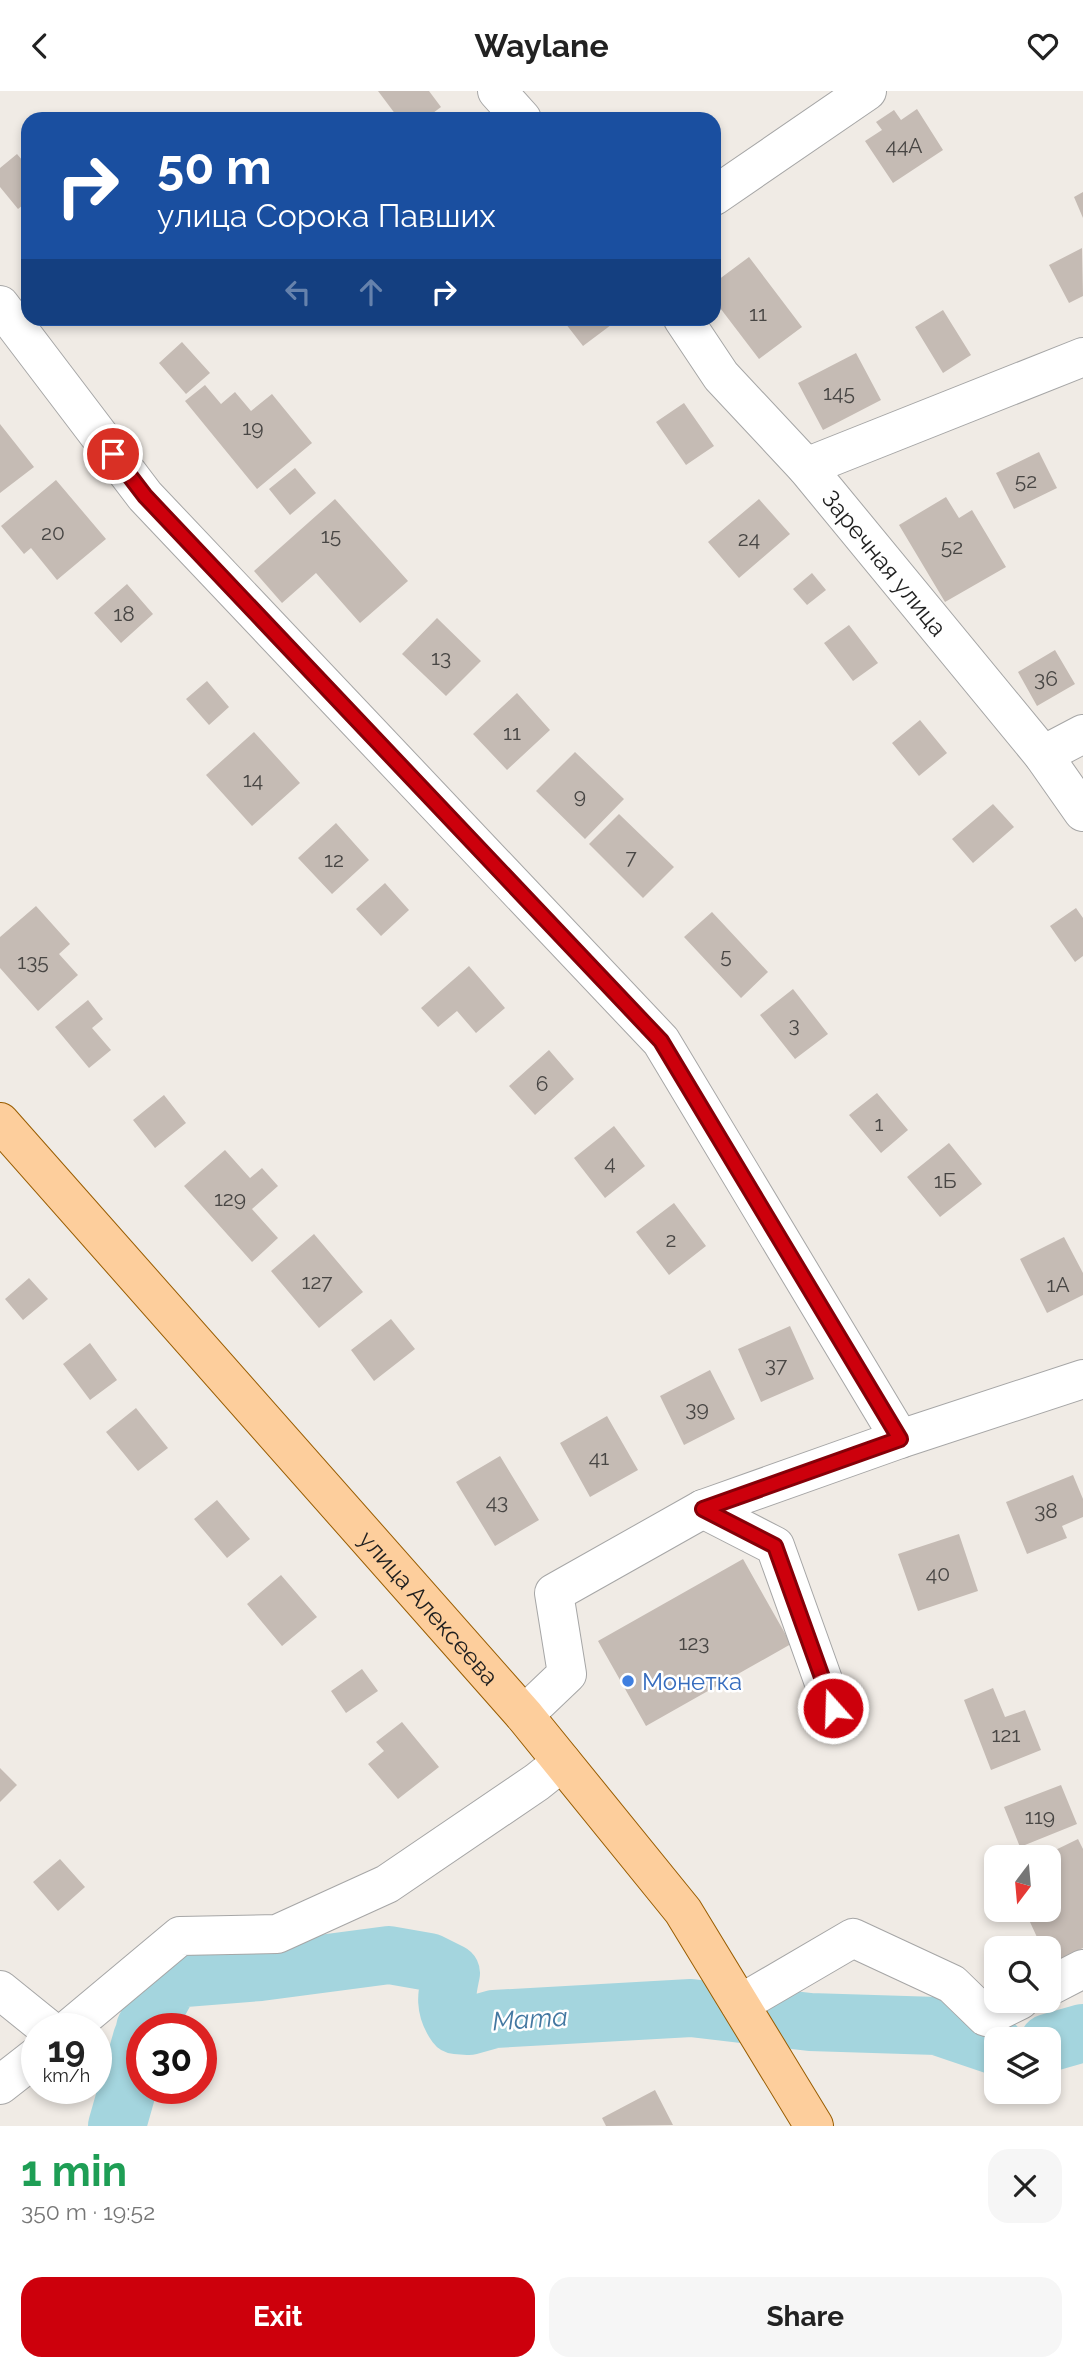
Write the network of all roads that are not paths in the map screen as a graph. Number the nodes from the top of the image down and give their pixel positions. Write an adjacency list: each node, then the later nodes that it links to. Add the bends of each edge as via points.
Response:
1 (497, 91): 3 (street)
2 (867, 91): 4 (street)
3 (516, 112)
4 (721, 191)
5 (0, 305): 14 (street, via 145,496 661,1041)
6 (687, 326): 8 (street, Заречная улица, via 721,376)
7 (1083, 357): 8 (street)
8 (806, 467): 10 (street, Заречная улица)
9 (1083, 734): 10 (street)
10 (1043, 755): 11 (street, Заречная улица)
11 (1083, 812)
12 (0, 1122): 17 (main road, улица Алексеева)
13 (1083, 1379): 14 (street)
14 (900, 1439): 15 (street)
15 (703, 1509): 16 (street, via 775,1546); 17 (street, via 554,1593 567,1674)
16 (833, 1708)
17 (524, 1715): 18 (main road, улица Алексеева)
18 (562, 1762): 22 (main road, улица Алексеева, via 683,1910); 24 (street, via 387,1884 277,1934 180,1936)
19 (1083, 1969): 20 (street)
20 (1061, 1980)
21 (0, 1990): 23 (street)
22 (734, 1993): 25 (street, via 853,1938 952,1984 986,2017); 30 (main road, улица Алексеева)
23 (28, 2013)
24 (88, 2013)
25 (994, 2013)
26 (0, 2024): 27 (street)
27 (21, 2029)
28 (21, 2069): 29 (street)
29 (0, 2085)
30 (814, 2126)

